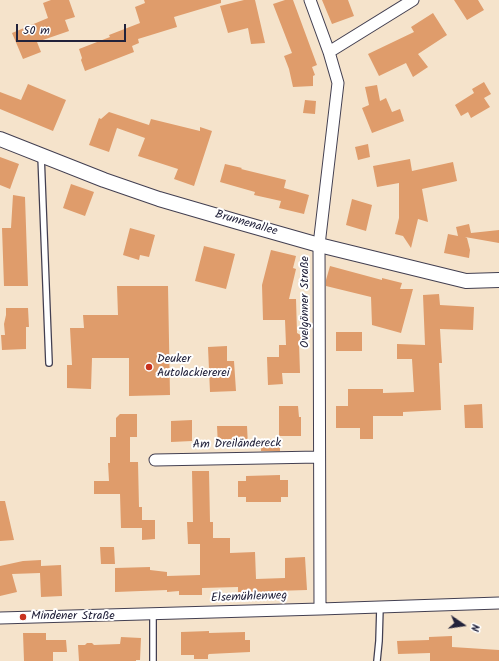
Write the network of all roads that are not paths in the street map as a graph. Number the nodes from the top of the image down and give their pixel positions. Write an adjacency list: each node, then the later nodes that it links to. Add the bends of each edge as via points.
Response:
1 (310, 0): 3 (street, Ovelgönner Straße)
2 (413, 0): 3 (street)
3 (329, 52): 6 (street, Ovelgönner Straße, via 338,83)
4 (0, 139): 5 (street, Brunnenallee)
5 (41, 155): 6 (street, Brunnenallee, via 159,199); 8 (lane)
6 (318, 245): 7 (street, Brunnenallee, via 466,281); 9 (street, Ovelgönner Straße)
7 (499, 280)
8 (49, 363)
9 (320, 457): 10 (street, Am Dreiländereck); 13 (street, Ovelgönner Straße)
10 (155, 460)
11 (499, 603): 12 (street, Elsemühlenweg)
12 (380, 607): 13 (street, Elsemühlenweg); 17 (lane)
13 (320, 609): 14 (street, Elsemühlenweg)
14 (153, 614): 15 (street, Elsemühlenweg); 16 (lane)
15 (0, 618)
16 (153, 661)
17 (377, 661)

